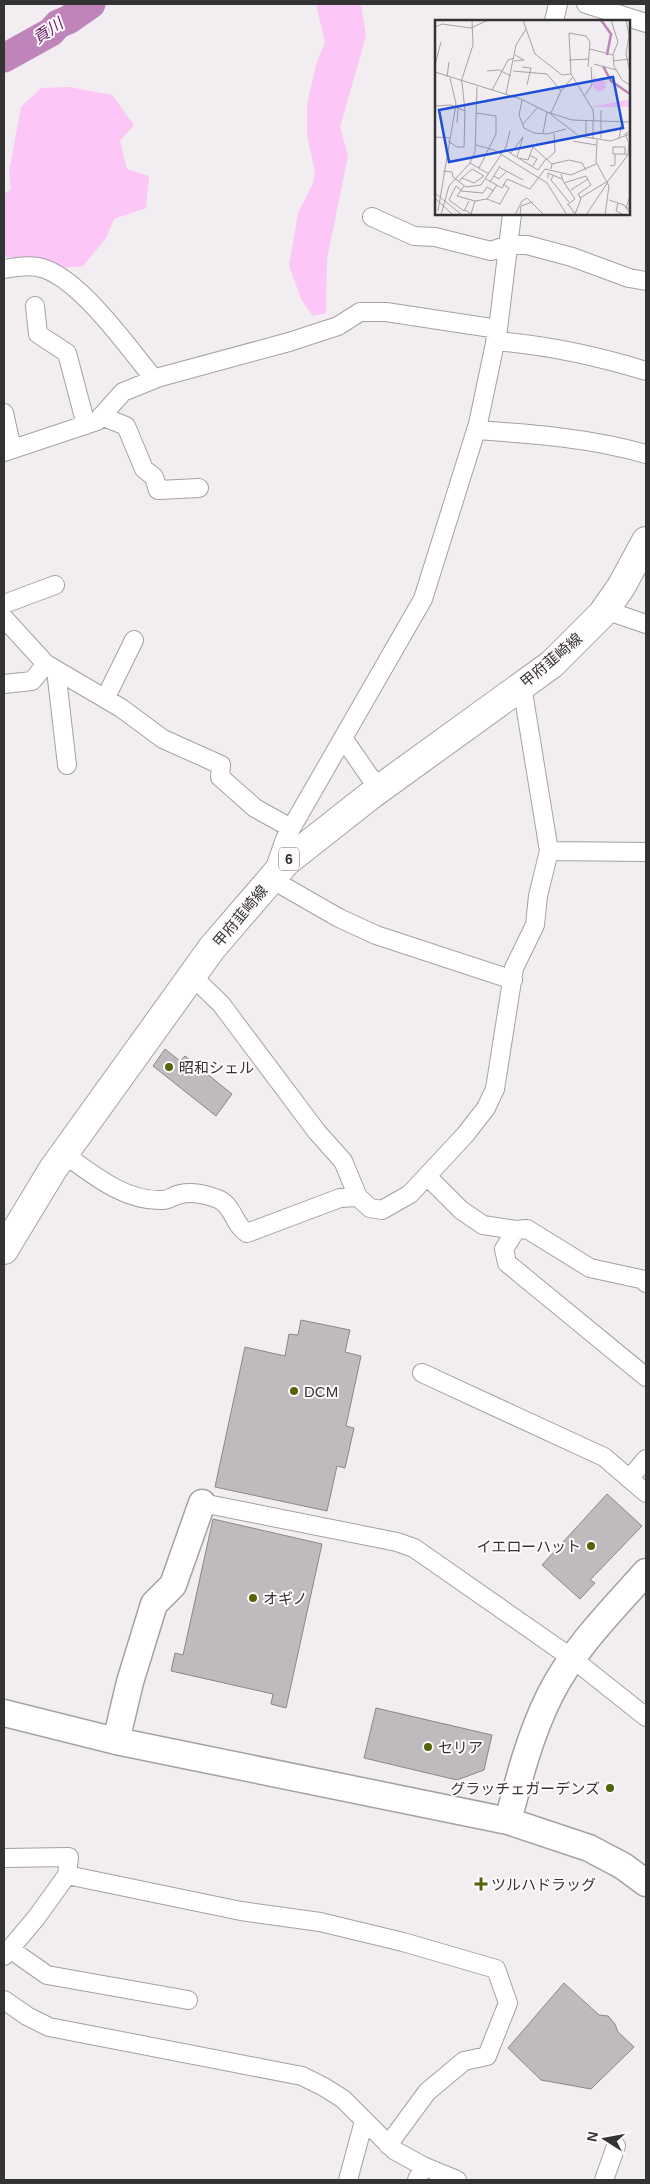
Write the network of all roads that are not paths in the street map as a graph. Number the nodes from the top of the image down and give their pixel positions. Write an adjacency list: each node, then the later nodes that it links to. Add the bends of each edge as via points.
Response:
1 (558, 4): 3 (street)
2 (586, 4): 4 (street)
3 (554, 20)
4 (646, 23)
5 (512, 215): 7 (street)
6 (372, 217): 7 (street, via 414,236 435,237 491,251)
7 (508, 245): 9 (street, via 528,245); 11 (street)
8 (4, 269): 13 (street, via 30,265 46,269 74,286)
9 (646, 281)
10 (35, 306): 15 (street, via 38,334 67,353)
11 (496, 335): 12 (street, via 613,360); 13 (street, via 386,312 360,312 338,326); 16 (street)
12 (646, 371)
13 (154, 379): 15 (street, via 123,392)
14 (4, 413): 17 (street)
15 (93, 421): 17 (street); 19 (street, via 126,426 144,469 154,477 158,490)
16 (476, 430): 18 (street, via 554,436 624,447); 31 (street, via 423,599)
17 (8, 450)
18 (646, 454)
19 (199, 488)
20 (646, 540): 23 (main road, 甲府韮崎線 / 6)
21 (55, 585): 22 (street)
22 (4, 604)
23 (605, 610): 25 (street); 29 (main road, 甲府韮崎線 / 6, via 552,664)
24 (4, 618): 27 (street)
25 (646, 624)
26 (134, 640): 30 (street)
27 (51, 667): 28 (street, via 32,680); 30 (street); 32 (street)
28 (4, 684)
29 (522, 686): 33 (main road, 甲府韮崎線 / 6); 35 (street)
30 (105, 699): 34 (street, via 163,739 221,765 220,778 255,808)
31 (343, 738): 33 (street); 34 (street)
32 (66, 765)
33 (379, 790): 37 (main road, 甲府韮崎線 / 6, via 310,841)
34 (291, 828): 37 (street, via 284,839)
35 (549, 850): 36 (street); 39 (street, via 535,925 514,968)
36 (646, 852)
37 (271, 879): 38 (main road, 甲府韮崎線 / 6); 39 (street, via 376,935)
38 (192, 976): 40 (main road, 甲府韮崎線 / 6); 42 (street, via 221,1004 317,1132 343,1161)
39 (513, 980): 41 (street, via 495,1089 486,1108 466,1135)
40 (64, 1154): 42 (street, via 110,1186 147,1199 164,1200 193,1193 219,1199 247,1233 340,1198); 44 (main road, 甲府韮崎線 / 6)
41 (427, 1176): 42 (street, via 410,1194 382,1210 370,1208); 43 (street, via 461,1210 483,1225)
42 (358, 1197)
43 (516, 1230): 45 (street, via 528,1229 590,1268 630,1276); 47 (street, via 504,1249 507,1263)
44 (4, 1250)
45 (646, 1283)
46 (422, 1373): 49 (street, via 604,1457)
47 (646, 1377)
48 (646, 1459): 49 (street)
49 (629, 1479): 50 (street)
50 (646, 1493)
51 (202, 1503): 53 (street, via 414,1548); 56 (street, via 173,1585 154,1604)
52 (646, 1572): 53 (street)
53 (573, 1659): 55 (street); 57 (street, via 551,1693 535,1729)
54 (4, 1713): 56 (street)
55 (646, 1717)
56 (116, 1740): 57 (street)
57 (508, 1821): 60 (street, via 589,1848)
58 (4, 1858): 59 (street, via 69,1857)
59 (67, 1875): 61 (street); 65 (street, via 241,1911 320,1922 496,1969 508,2002 487,2056 464,2061 427,2092)
60 (646, 1883)
61 (7, 1953): 63 (street, via 47,1975)
62 (4, 2000): 64 (street, via 49,2027 302,2076 343,2099)
63 (188, 2000)
64 (364, 2121): 65 (street); 68 (street)
65 (388, 2145): 67 (street)
66 (616, 2146): 70 (street)
67 (420, 2173): 69 (street)
68 (348, 2180)
69 (457, 2180)
70 (604, 2180)

